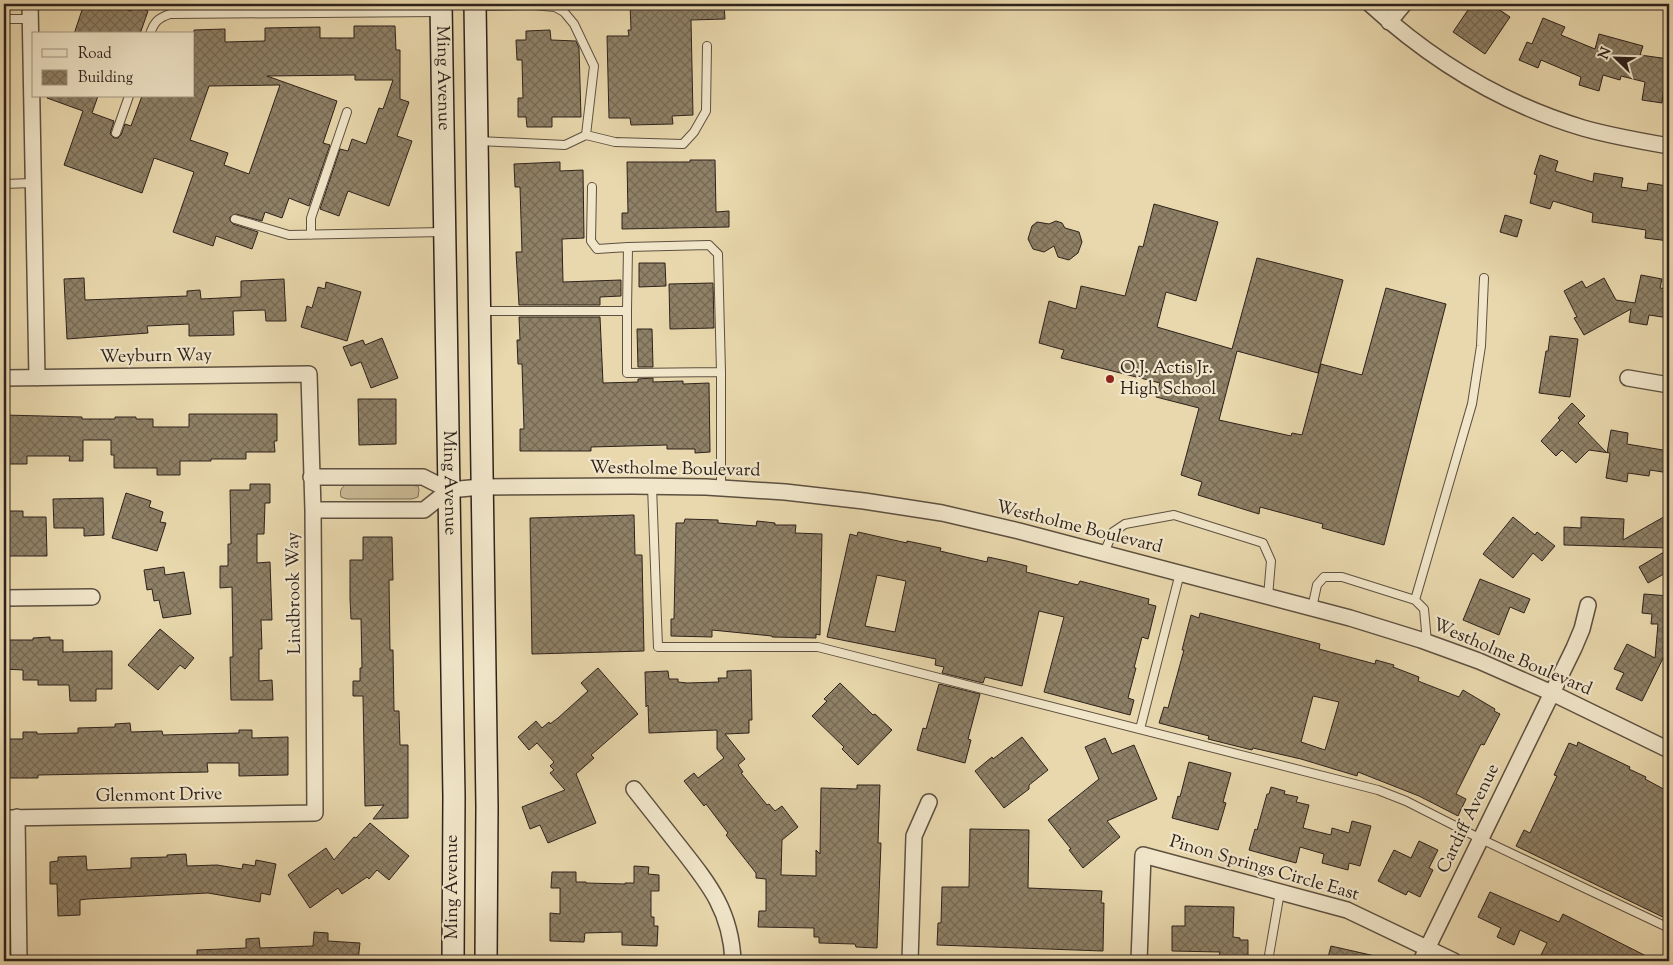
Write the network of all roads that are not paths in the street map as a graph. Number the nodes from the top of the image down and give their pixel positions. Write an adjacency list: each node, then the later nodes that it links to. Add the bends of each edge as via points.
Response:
1 (1370, 4): 8 (street)
2 (1404, 4): 8 (street)
3 (475, 5): 5 (lane); 15 (main road, Ming Avenue)
4 (442, 8): 9 (lane, via 170,14 160,17); 21 (main road, Ming Avenue)
5 (565, 8): 14 (lane, via 594,66)
6 (30, 11): 7 (lane); 17 (street)
7 (4, 19)
8 (1389, 22): 16 (street, via 1460,73 1540,113 1583,128)
9 (151, 32)
10 (708, 46): 14 (lane, via 706,111 684,144 614,142)
11 (128, 98): 13 (lane)
12 (347, 112): 22 (lane, via 311,218)
13 (116, 133)
14 (586, 135): 15 (lane, via 566,145)
15 (477, 141): 26 (main road, Ming Avenue)
16 (1669, 146)
17 (33, 183): 18 (lane); 30 (street)
18 (4, 184)
19 (592, 187): 23 (lane, via 591,241 597,249)
20 (235, 219): 22 (lane, via 290,235)
21 (445, 232): 22 (lane); 37 (main road, Ming Avenue)
22 (311, 235)
23 (628, 247): 25 (lane); 27 (lane, via 709,245 718,254)
24 (1484, 278): 44 (lane, via 1481,346 1472,404)
25 (627, 311): 26 (lane); 27 (lane, via 626,373)
26 (479, 312): 35 (main road, Ming Avenue)
27 (721, 372): 36 (lane)
28 (309, 374): 30 (street, Weyburn Way); 33 (street, Lindbrook Way)
29 (4, 378): 30 (street, Weyburn Way)
30 (37, 378)
31 (1628, 378): 32 (street)
32 (1669, 385)
33 (311, 476): 37 (street, via 423,477); 38 (street, Lindbrook Way)
34 (652, 486): 35 (street, Westholme Boulevard); 36 (street, Westholme Boulevard); 49 (lane, via 658,647 818,647)
35 (481, 487): 37 (street, Westholme Boulevard); 62 (main road, Ming Avenue, via 487,807)
36 (721, 488): 39 (street, Westholme Boulevard, via 785,492 942,513)
37 (449, 490): 38 (street, via 424,510); 60 (main road, Ming Avenue)
38 (313, 510): 53 (street, Lindbrook Way)
39 (1104, 553): 40 (street, Westholme Boulevard); 41 (lane, via 1113,532 1125,524 1174,515 1263,543 1270,561)
40 (1180, 573): 41 (street, Westholme Boulevard); 49 (lane)
41 (1268, 596): 46 (street, Westholme Boulevard)
42 (92, 597): 43 (street)
43 (4, 598)
44 (1415, 600): 46 (lane, via 1342,577 1324,577 1317,585); 47 (lane, via 1424,609)
45 (1588, 605): 48 (street, Cardiff Avenue, via 1582,629)
46 (1312, 608): 47 (street, Westholme Boulevard)
47 (1427, 642): 48 (street, Westholme Boulevard)
48 (1552, 693): 50 (street, Westholme Boulevard); 55 (street, Cardiff Avenue)
49 (1140, 729): 55 (lane, via 1378,790)
50 (1669, 750)
51 (634, 789): 64 (street, via 720,904 728,927)
52 (929, 802): 65 (street, via 914,836)
53 (315, 813): 54 (street, Glenmont Drive)
54 (10, 818): 59 (street)
55 (1480, 839): 57 (lane); 58 (street, Cardiff Avenue)
56 (1280, 892): 58 (street, Pinon Springs Circle East, via 1347,910); 66 (street, Pinon Springs Circle East, via 1143,855); 67 (lane)
57 (1669, 928)
58 (1424, 955): 68 (street, Pinon Springs Circle East)
59 (19, 961)
60 (453, 961)
61 (480, 961): 62 (street)
62 (486, 961): 63 (street)
63 (492, 961)
64 (733, 961)
65 (910, 961)
66 (1139, 961)
67 (1268, 961)
68 (1454, 961)

